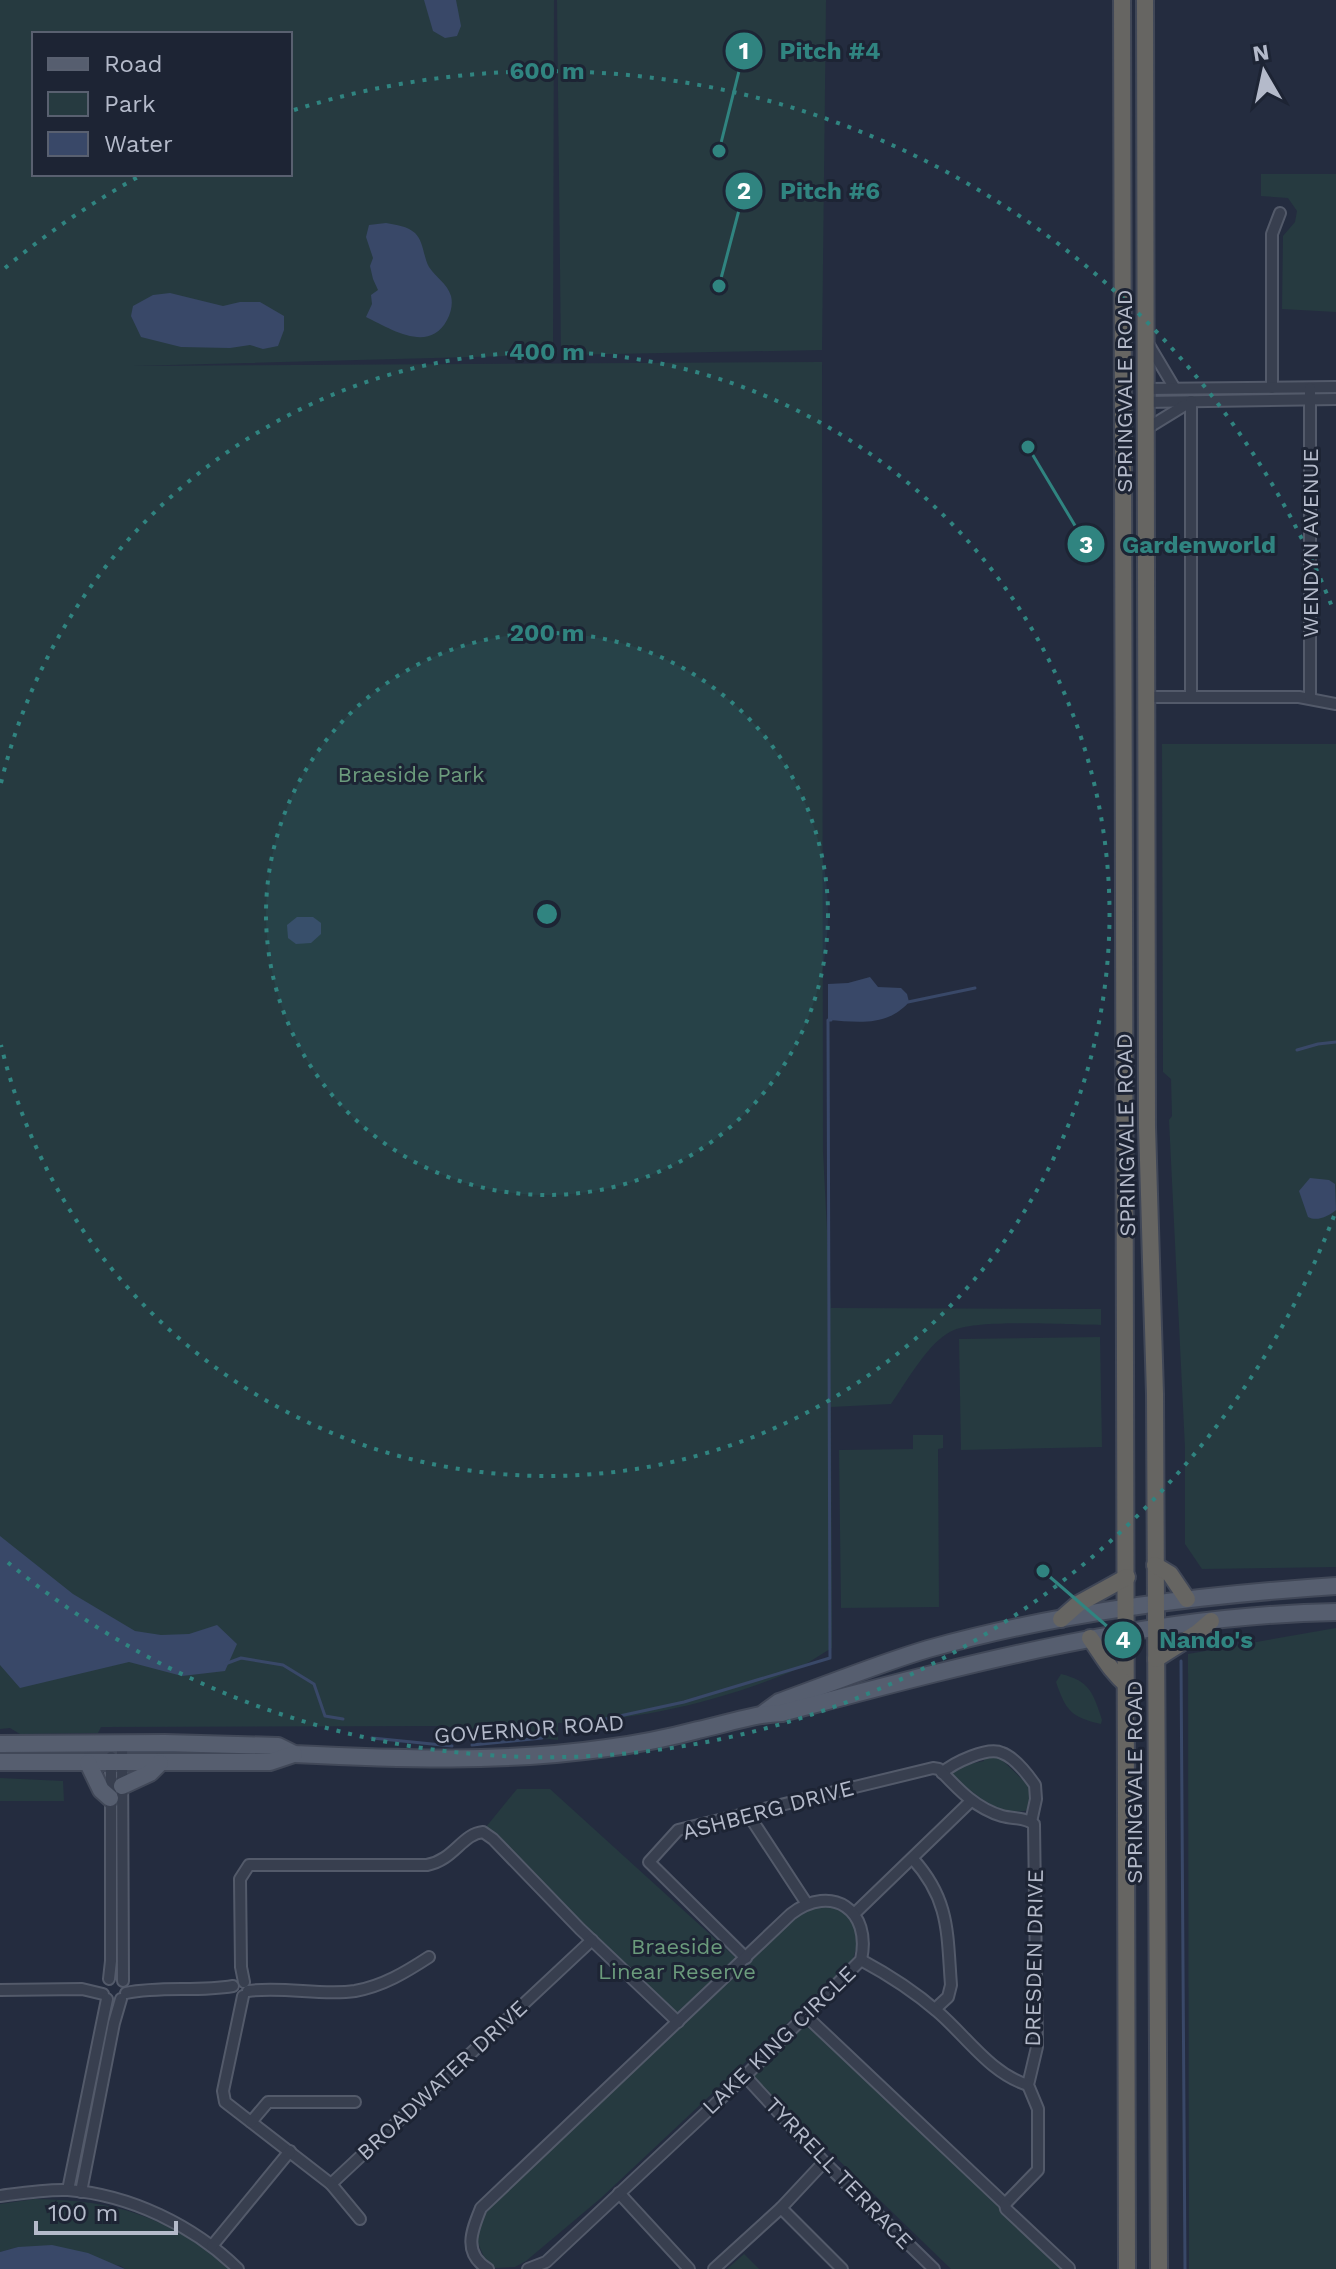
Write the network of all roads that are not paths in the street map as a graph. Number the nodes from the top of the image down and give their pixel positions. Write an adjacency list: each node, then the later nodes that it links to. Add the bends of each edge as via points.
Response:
1 (1122, 0): 10 (highway, SPRINGVALE ROAD)
2 (1145, 0): 4 (highway, SPRINGVALE ROAD)
3 (1280, 213): 7 (street, via 1272,234)
4 (1145, 338): 5 (street); 9 (highway, SPRINGVALE ROAD)
5 (1174, 387): 7 (street); 9 (street)
6 (1336, 387): 8 (street)
7 (1272, 388): 8 (street)
8 (1310, 394): 11 (street); 12 (street); 16 (street, WENDYN AVENUE)
9 (1145, 395): 10 (highway); 12 (street); 13 (highway, SPRINGVALE ROAD)
10 (1122, 396): 19 (highway, SPRINGVALE ROAD)
11 (1336, 399)
12 (1191, 401): 13 (street); 14 (street)
13 (1146, 429): 15 (highway, SPRINGVALE ROAD)
14 (1191, 696): 15 (street); 16 (street)
15 (1146, 697): 18 (highway, SPRINGVALE ROAD)
16 (1310, 698): 17 (street)
17 (1336, 704)
18 (1155, 1565): 21 (highway, via 1170,1574); 22 (highway, SPRINGVALE ROAD)
19 (1127, 1577): 23 (highway, SPRINGVALE ROAD); 25 (highway)
20 (1336, 1586): 21 (main road, GOVERNOR ROAD)
21 (1187, 1599): 22 (main road, GOVERNOR ROAD)
22 (1155, 1604): 23 (main road, GOVERNOR ROAD); 27 (highway, SPRINGVALE ROAD)
23 (1127, 1608): 25 (main road, GOVERNOR ROAD); 28 (highway, SPRINGVALE ROAD)
24 (1336, 1612): 26 (main road, GOVERNOR ROAD)
25 (1061, 1619): 32 (main road, GOVERNOR ROAD, via 904,1657 779,1702)
26 (1211, 1621): 27 (main road, GOVERNOR ROAD); 30 (highway)
27 (1155, 1627): 28 (main road, GOVERNOR ROAD); 30 (highway, SPRINGVALE ROAD)
28 (1127, 1631): 29 (main road, GOVERNOR ROAD); 31 (highway, SPRINGVALE ROAD)
29 (1090, 1638): 31 (highway, via 1108,1669); 32 (main road, GOVERNOR ROAD)
30 (1156, 1659): 84 (highway, SPRINGVALE ROAD)
31 (1128, 1686): 83 (highway, SPRINGVALE ROAD)
32 (763, 1714): 35 (main road, GOVERNOR ROAD, via 651,1740 556,1753 410,1758)
33 (0, 1744): 34 (main road, GOVERNOR ROAD)
34 (116, 1744): 35 (main road, GOVERNOR ROAD, via 278,1746); 38 (street)
35 (294, 1754): 39 (main road, GOVERNOR ROAD, via 270,1762)
36 (0, 1762): 37 (main road, GOVERNOR ROAD)
37 (88, 1763): 38 (main road, GOVERNOR ROAD); 42 (main road)
38 (116, 1763): 39 (main road, GOVERNOR ROAD); 41 (street); 42 (street)
39 (160, 1763): 41 (main road)
40 (942, 1773): 43 (street); 44 (street, ASHBERG DRIVE, via 929,1768); 45 (street, DRESDEN DRIVE, via 958,1760 1004,1753 1035,1785)
41 (122, 1786): 54 (street)
42 (110, 1798): 53 (street, via 111,1961)
43 (971, 1801): 45 (street); 46 (street)
44 (748, 1814): 47 (street); 51 (street, ASHBERG DRIVE, via 678,1830 649,1862)
45 (1031, 1822): 61 (street, DRESDEN DRIVE, via 1037,2047)
46 (913, 1859): 48 (street); 57 (street, via 932,1880 945,1913 951,1985 948,1997)
47 (807, 1904): 48 (street, via 822,1899 840,1902); 51 (street)
48 (854, 1914): 52 (street, LAKE KING CIRCLE, via 863,1931)
49 (592, 1940): 56 (street, via 483,1832 440,1862 427,1865 249,1865 240,1879); 59 (street); 66 (street, BROADWATER DRIVE)
50 (429, 1957): 56 (street, via 393,1980 354,1991)
51 (746, 1958): 59 (street)
52 (861, 1960): 57 (street, via 899,1980); 58 (street, LAKE KING CIRCLE)
53 (105, 1989): 54 (street, via 116,1978); 54 (street, via 114,2001); 55 (street); 67 (street)
54 (124, 1989): 56 (street); 68 (street)
55 (0, 1990)
56 (240, 1991): 63 (street, via 223,2091 225,2102)
57 (935, 2009): 61 (street, via 1005,2076)
58 (805, 2015): 60 (street, LAKE KING CIRCLE); 71 (street)
59 (678, 2022): 75 (street, via 481,2208 469,2236)
60 (745, 2076): 65 (street, TYRRELL TERRACE); 69 (street, LAKE KING CIRCLE)
61 (1028, 2085): 71 (street, DRESDEN DRIVE, via 1038,2109 1038,2170)
62 (355, 2102): 63 (street, via 268,2102)
63 (251, 2122): 64 (street)
64 (290, 2151): 66 (street); 74 (street)
65 (824, 2162): 72 (street); 82 (street, TYRRELL TERRACE)
66 (331, 2184): 73 (street)
67 (68, 2190): 68 (street); 70 (street)
68 (81, 2192): 74 (street, via 148,2210)
69 (619, 2193): 78 (street, LAKE KING CIRCLE, via 546,2262); 79 (street)
70 (0, 2196)
71 (1005, 2204): 76 (street)
72 (781, 2208): 80 (street); 81 (street)
73 (360, 2219)
74 (212, 2246): 77 (street)
75 (483, 2268)
76 (1069, 2268)
77 (238, 2269)
78 (528, 2269)
79 (689, 2269)
80 (714, 2269)
81 (842, 2269)
82 (934, 2269)
83 (1127, 2269)
84 (1159, 2269)

